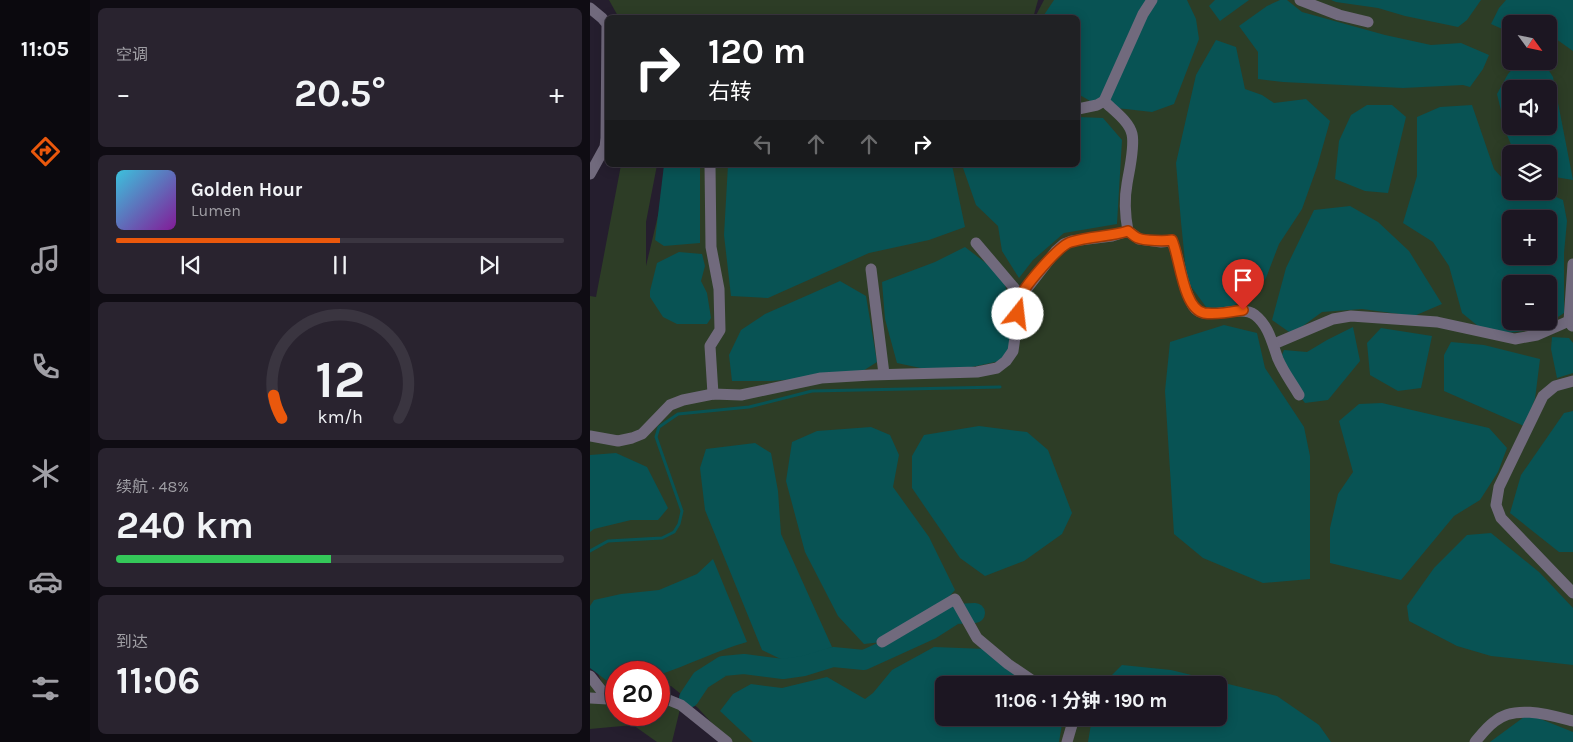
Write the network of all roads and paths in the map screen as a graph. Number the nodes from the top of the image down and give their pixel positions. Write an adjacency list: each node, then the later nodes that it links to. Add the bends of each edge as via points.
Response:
1 (1152, 0): 6 (street)
2 (1300, 0): 5 (street)
3 (590, 8): 4 (street)
4 (605, 22)
5 (1368, 22)
6 (1104, 101): 7 (street); 11 (street, via 1126,122 1132,134 1125,200)
7 (1080, 109)
8 (605, 147): 10 (street)
9 (710, 167): 20 (street, via 711,247 719,289 720,330 710,346)
10 (590, 174)
11 (1128, 231): 15 (street, via 1064,244); 17 (street, via 1138,239 1172,240 1194,309 1212,314 1243,310 1253,314 1263,323)
12 (976, 243): 15 (street)
13 (1573, 264): 16 (street)
14 (871, 269): 18 (street)
15 (1021, 296): 18 (street, via 1013,351 997,368 977,372)
16 (1571, 324): 17 (street, via 1515,340 1437,322 1351,316 1334,319)
17 (1274, 344): 21 (street, via 1278,359)
18 (884, 374): 20 (street, via 821,378 742,395)
19 (1573, 381): 23 (street, via 1554,386 1543,396 1499,487 1496,505 1501,518)
20 (712, 394): 22 (street, via 670,405 642,434 632,438 618,441)
21 (1299, 395)
22 (590, 436)
23 (1573, 593)
24 (882, 642): 26 (street, via 955,599 977,638)
25 (590, 676): 27 (street)
26 (1026, 676)
27 (605, 692)
28 (590, 698): 29 (street)
29 (605, 699)
30 (670, 700): 33 (street, via 681,705)
31 (1573, 721): 35 (street, via 1522,712 1505,715 1494,721)
32 (1072, 726): 34 (street)
33 (727, 742)
34 (1067, 742)
35 (1475, 742)

